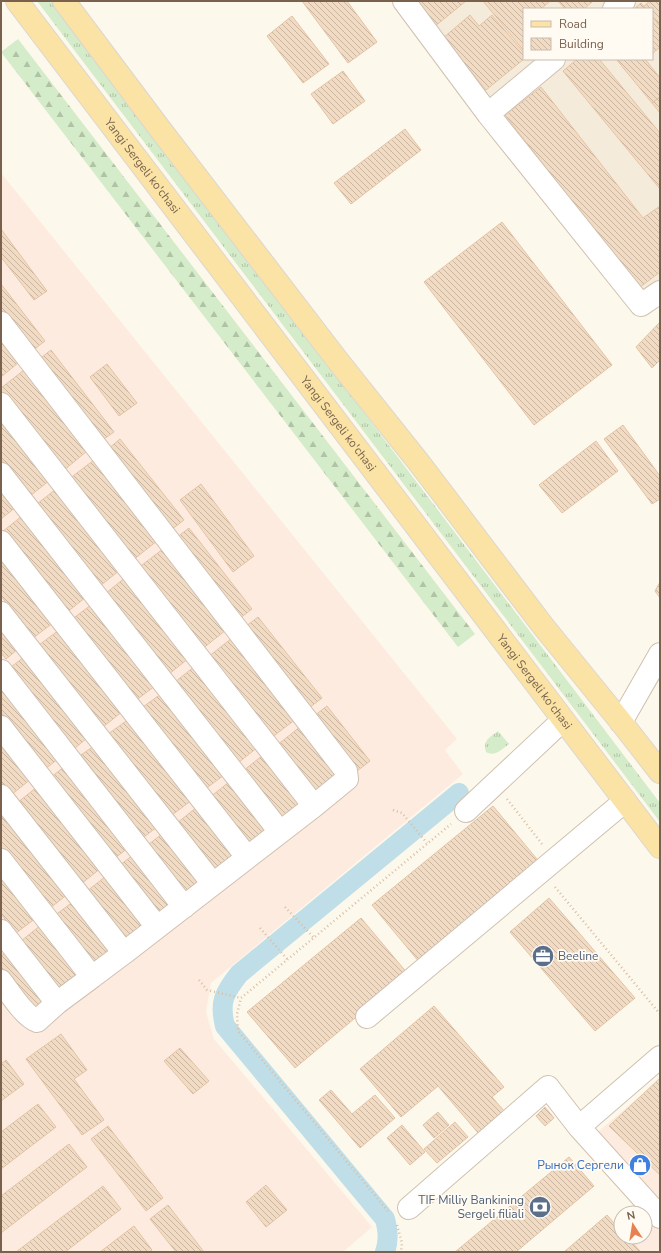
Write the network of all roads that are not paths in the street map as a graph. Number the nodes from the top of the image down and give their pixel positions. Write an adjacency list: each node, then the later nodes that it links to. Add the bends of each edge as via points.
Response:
1 (17, 1): 16 (main road, Yangi Sergeli ko'chasi)
2 (64, 1): 17 (main road, via 338,362)
3 (404, 1): 7 (street)
4 (624, 1): 5 (street)
5 (615, 8)
6 (553, 60): 7 (street)
7 (488, 114): 8 (street, via 641,305)
8 (660, 292)
9 (1, 323): 22 (street, via 346,771 347,779)
10 (1, 404): 22 (street)
11 (1, 474): 24 (street)
12 (1, 542): 26 (street)
13 (1, 613): 28 (street)
14 (660, 654): 17 (street)
15 (1, 671): 29 (street)
16 (563, 720): 21 (main road, Yangi Sergeli ko'chasi); 23 (street)
17 (621, 722): 19 (main road)
18 (1, 727): 30 (street)
19 (660, 772)
20 (1, 796): 32 (street)
21 (625, 801): 25 (main road, Yangi Sergeli ko'chasi); 36 (street)
22 (314, 806): 24 (street)
23 (466, 811)
24 (280, 832): 26 (street)
25 (660, 847)
26 (247, 857): 28 (street)
27 (1, 860): 33 (street)
28 (213, 884): 29 (street)
29 (184, 907): 30 (street)
30 (157, 927): 32 (street)
31 (1, 931): 35 (street)
32 (124, 953): 33 (street)
33 (92, 977): 35 (street)
34 (1, 981): 35 (street, via 22,1008 37,1021)
35 (57, 1003)
36 (367, 1017)
37 (660, 1057): 38 (street)
38 (579, 1127): 39 (street, via 548,1087); 40 (street)
39 (399, 1215)
40 (660, 1217)

